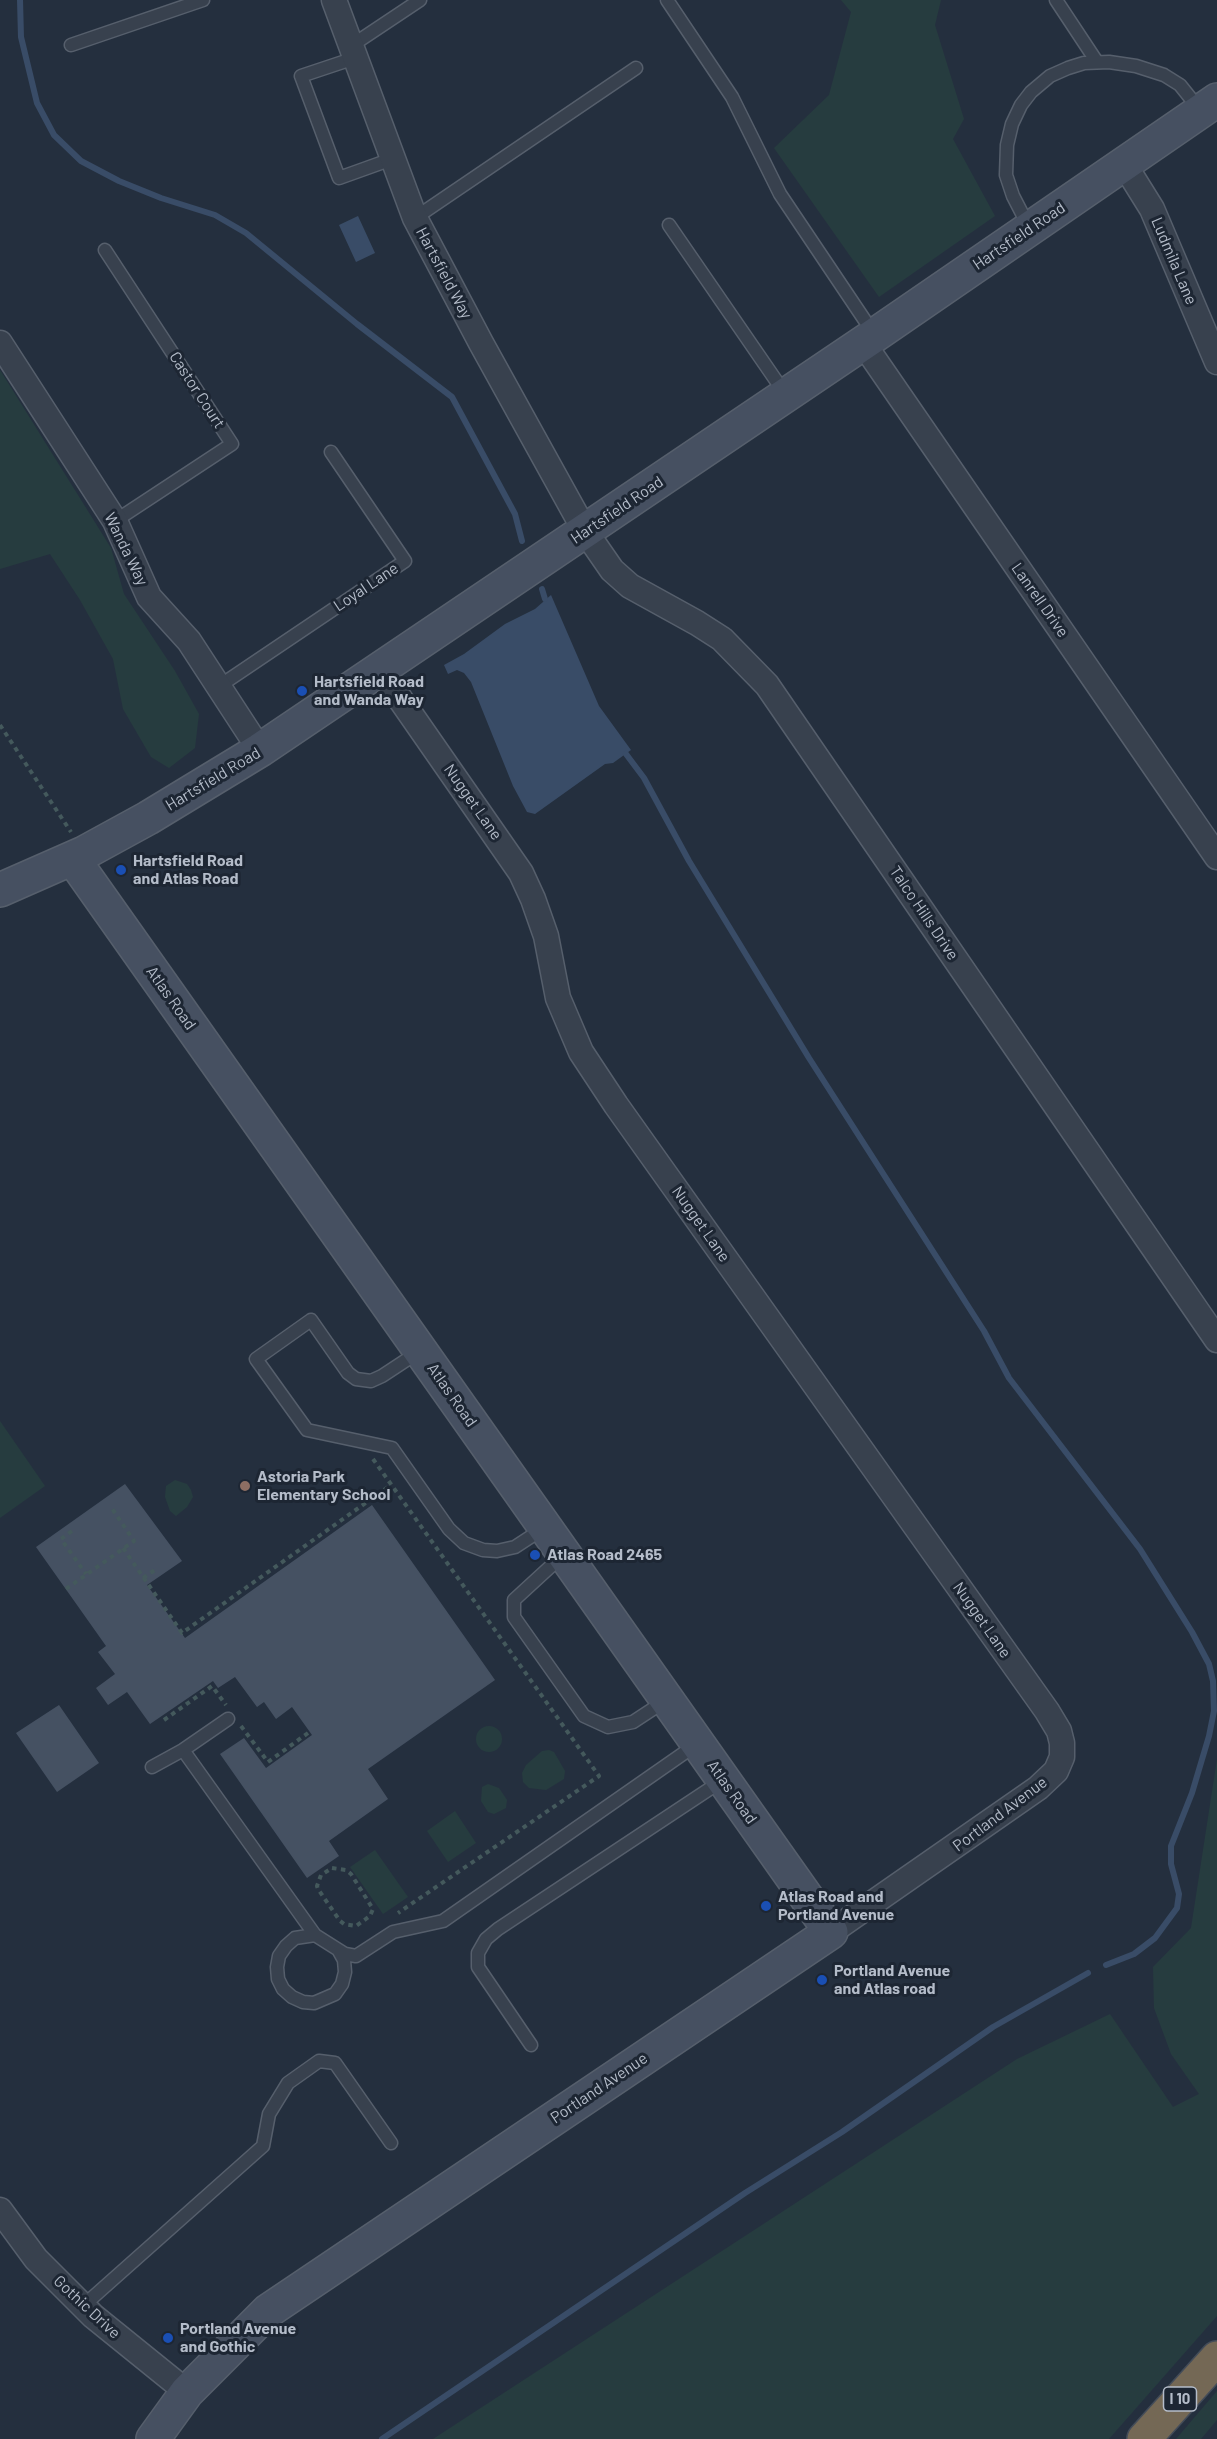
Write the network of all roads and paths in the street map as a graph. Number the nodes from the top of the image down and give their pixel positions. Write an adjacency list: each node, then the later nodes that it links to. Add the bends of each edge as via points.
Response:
1 (203, 0): 6 (lane)
2 (334, 0): 7 (street, Hartsfield Way)
3 (420, 0): 7 (lane)
4 (667, 0): 17 (lane, via 732,97 780,194)
5 (1056, 0): 8 (lane)
6 (71, 45)
7 (353, 52): 11 (street, Hartsfield Way); 11 (lane, via 302,76 339,178)
8 (1097, 62): 10 (lane, via 1136,66 1164,75); 15 (lane, via 1050,76 1031,92 1012,124 1006,175)
9 (636, 68): 13 (lane)
10 (1209, 106): 12 (street, Hartsfield Road)
11 (392, 159): 13 (street, Hartsfield Way)
12 (1124, 164): 15 (street, Hartsfield Road); 19 (street, Ludmila Lane, via 1152,209)
13 (415, 218): 23 (street, Hartsfield Way)
14 (669, 225): 20 (lane)
15 (1030, 228): 17 (street, Hartsfield Road)
16 (105, 250): 22 (lane, Castor Court, via 232,444)
17 (869, 339): 20 (street, Hartsfield Road); 29 (street, Lanrell Drive)
18 (0, 343): 22 (street, Wanda Way)
19 (1217, 362)
20 (786, 395): 23 (street, Hartsfield Road)
21 (331, 452): 25 (lane, Loyal Lane, via 405,561)
22 (115, 521): 25 (street, Wanda Way, via 149,597 189,641)
23 (585, 531): 24 (street, Hartsfield Road); 31 (street, Talco Hills Drive, via 612,570 630,586 722,639 767,685)
24 (380, 670): 27 (street, Hartsfield Road); 51 (street, Nugget Lane, via 521,873 546,936 558,998 581,1052 1047,1711 1059,1731)
25 (218, 687): 27 (street, Wanda Way)
26 (0, 725): 28 (path)
27 (260, 750): 28 (street, Hartsfield Road)
28 (79, 856): 30 (street, Hartsfield Road); 32 (street, Atlas Road)
29 (1217, 856)
30 (0, 890)
31 (1217, 1341)
32 (420, 1351): 36 (street, Atlas Road); 36 (lane, via 371,1381 356,1379 311,1320 256,1359 307,1430 392,1448 452,1533 464,1543 483,1550 515,1548)
33 (373, 1459): 34 (path)
34 (392, 1485): 42 (path, via 182,1633); 55 (path, via 598,1776)
35 (111, 1508): 38 (path, via 134,1541)
36 (545, 1527): 39 (street, Atlas Road)
37 (72, 1531): 41 (path, via 61,1539)
38 (123, 1548): 41 (path); 42 (path)
39 (564, 1554): 45 (street, Atlas Road); 45 (lane, via 514,1600 514,1617 584,1716 608,1727 633,1722)
40 (155, 1570): 42 (path)
41 (86, 1574): 43 (path)
42 (143, 1578)
43 (66, 1589)
44 (212, 1686): 47 (path)
45 (667, 1700): 49 (street, Atlas Road)
46 (228, 1719): 50 (lane)
47 (164, 1720)
48 (308, 1733): 52 (path)
49 (698, 1744): 54 (street, Atlas Road); 60 (lane, via 443,1921 393,1932 356,1956)
50 (183, 1750): 53 (lane); 59 (lane)
51 (1062, 1757): 58 (street, Portland Avenue, via 1056,1771 1038,1788)
52 (268, 1762)
53 (152, 1767)
54 (723, 1779): 58 (street, Atlas Road); 61 (lane, via 486,1940 478,1953 478,1967)
55 (388, 1920)
56 (362, 1923): 56 (path, via 373,1909 351,1874 339,1868 323,1872 317,1886 340,1921 350,1926); 57 (path)
57 (365, 1928)
58 (831, 1932): 66 (street, Portland Avenue, via 268,2311)
59 (315, 1935): 60 (lane); 60 (lane, via 295,1938 279,1956 278,1979 292,1997 314,2003 335,1994 345,1972)
60 (339, 1951)
61 (531, 2045)
62 (391, 2143): 64 (lane, via 335,2063 319,2061 288,2083 269,2114 263,2146)
63 (2, 2218): 64 (street, Gothic Drive)
64 (83, 2306): 66 (street, Gothic Drive)
65 (1217, 2358): 68 (highway, I 10)
66 (186, 2392): 67 (street, Portland Avenue)
67 (153, 2439)
68 (1144, 2439)

